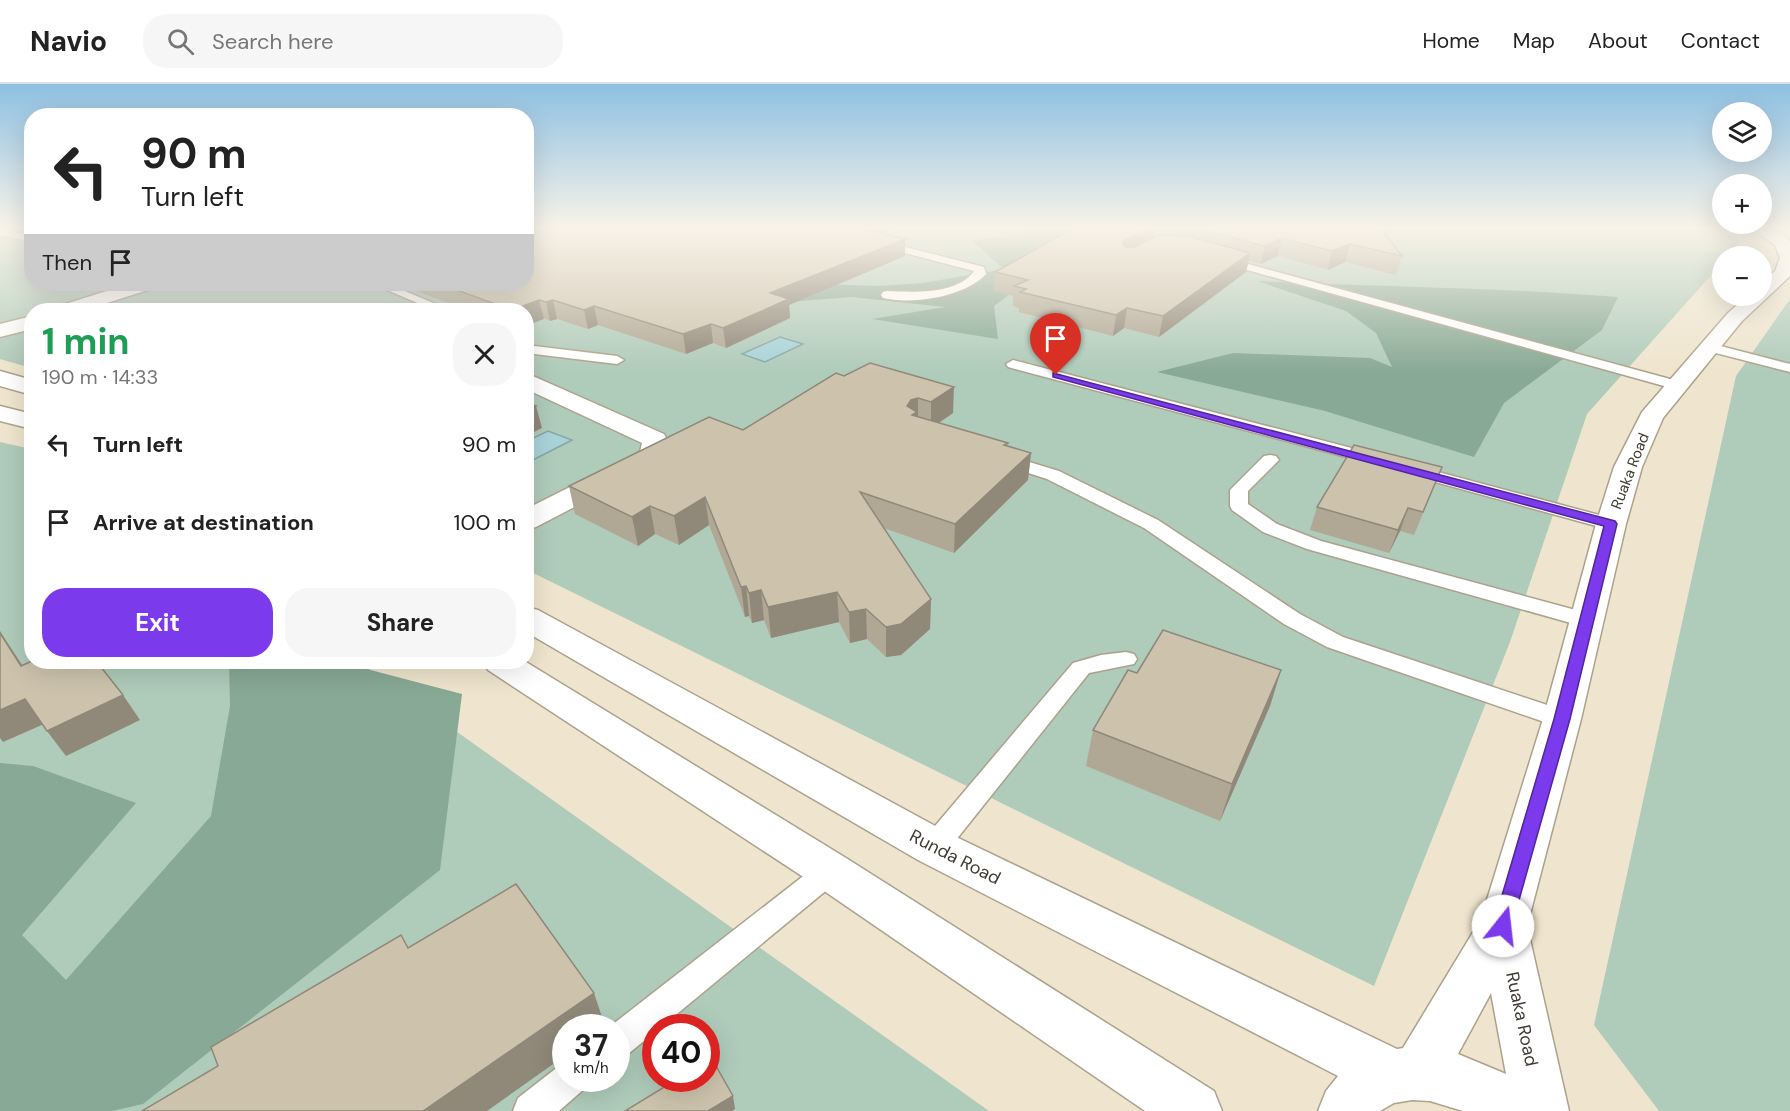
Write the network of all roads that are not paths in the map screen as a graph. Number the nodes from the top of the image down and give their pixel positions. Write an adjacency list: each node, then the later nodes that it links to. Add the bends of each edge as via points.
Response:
1 (978, 276): 5 (lane, via 939,295)
2 (1282, 276): 16 (lane)
3 (125, 291): 6 (street)
4 (396, 291): 7 (lane)
5 (887, 295)
6 (88, 303)
7 (426, 303)
8 (1747, 306): 9 (street, Ruaka Road)
9 (1709, 347): 13 (lane); 16 (street, Ruaka Road)
10 (534, 350): 11 (lane)
11 (617, 360)
12 (1013, 364): 23 (lane)
13 (1790, 368)
14 (0, 378): 17 (street)
15 (534, 384): 22 (street, via 655,439 650,457)
16 (1676, 385): 23 (street, Ruaka Road, via 1651,417 1628,467)
17 (24, 386)
18 (0, 413): 19 (street)
19 (24, 420)
20 (985, 453): 28 (lane, via 1053,475 1135,516 1292,619 1335,642)
21 (1270, 460): 24 (lane, via 1239,490 1239,506 1270,528 1314,544)
22 (534, 517)
23 (1611, 524): 24 (street, Ruaka Road)
24 (1586, 620): 28 (street, Ruaka Road)
25 (534, 622): 29 (street, Runda Road)
26 (1126, 659): 29 (lane, via 1081,668)
27 (512, 669): 30 (street)
28 (1562, 719): 31 (street, Ruaka Road)
29 (934, 847): 33 (street, Runda Road)
30 (830, 871): 32 (lane); 36 (street)
31 (1503, 926): 33 (street, Ruaka Road); 39 (street, Ruaka Road)
32 (630, 1031)
33 (1406, 1075): 37 (street, via 1386,1078 1360,1091); 38 (street, via 1455,1079)
34 (555, 1092): 35 (lane)
35 (531, 1111)
36 (1194, 1111)
37 (1346, 1111)
38 (1515, 1111)
39 (1541, 1111)

